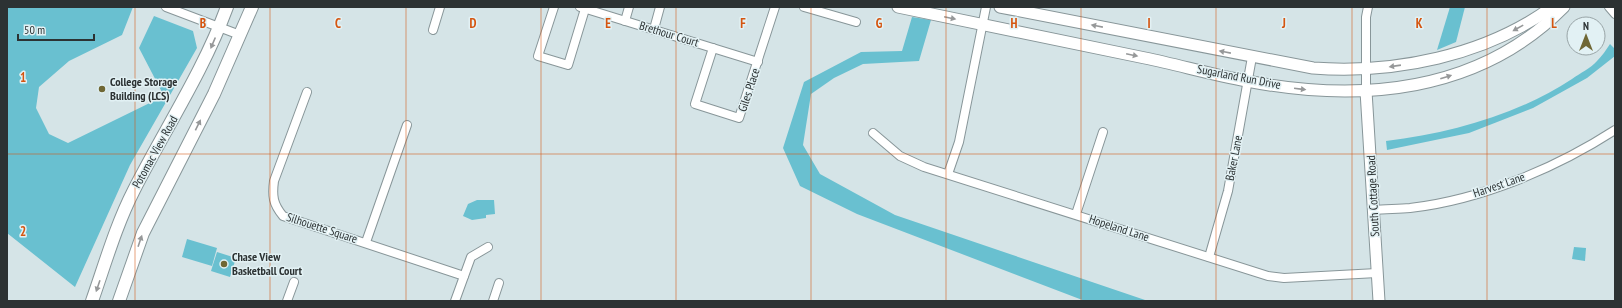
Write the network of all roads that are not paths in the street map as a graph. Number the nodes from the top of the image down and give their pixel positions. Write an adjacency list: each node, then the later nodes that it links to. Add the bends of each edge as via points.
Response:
1 (166, 7): 22 (street)
2 (227, 7): 22 (main road, Potomac View Road)
3 (252, 7): 25 (main road, Potomac View Road)
4 (440, 7): 24 (street)
5 (554, 7): 17 (street, via 538,56 568,65)
6 (629, 7): 19 (street)
7 (660, 7): 23 (street)
8 (775, 7): 28 (street, Giles Place)
9 (804, 7): 20 (street)
10 (898, 7): 21 (street, Sugarland Run Drive, one-way to 21)
11 (986, 7): 21 (street)
12 (1000, 7): 27 (street, Sugarland Run Drive, one-way to 12)
13 (1368, 7): 29 (street)
14 (1552, 7): 29 (street, Sugarland Run Drive, one-way to 29, via 1507,34 1472,47 1407,64)
15 (1564, 7): 31 (street, Sugarland Run Drive, one-way to 15, via 1417,85 1467,70 1521,41)
16 (1609, 7): 18 (street)
17 (582, 8): 19 (street, Brethour Court)
18 (1615, 14)
19 (625, 20): 23 (street, Brethour Court)
20 (856, 22)
21 (983, 25): 30 (street, Sugarland Run Drive, one-way to 30); 37 (street, via 959,142)
22 (219, 28): 25 (street); 47 (main road, Potomac View Road, one-way to 47, via 120,221)
23 (654, 29): 26 (street, Brethour Court)
24 (433, 30)
25 (240, 35): 48 (main road, Potomac View Road, one-way to 25, via 143,233 196,130)
26 (713, 48): 28 (street, Brethour Court); 28 (street, Giles Place, via 695,104 717,111 740,118)
27 (1252, 57): 29 (street, Sugarland Run Drive, via 1313,68); 30 (street, Baker Lane)
28 (758, 62)
29 (1366, 68): 31 (street)
30 (1248, 81): 31 (street, Sugarland Run Drive, one-way to 31, via 1323,91); 42 (street, Baker Lane, via 1228,191)
31 (1366, 91): 38 (street, South Cottage Road)
32 (307, 92): 40 (street, Silhouette Square, via 274,181 272,195 275,206 283,216)
33 (407, 125): 40 (street)
34 (1615, 130): 38 (street, Harvest Lane, via 1556,163 1499,186 1440,203)
35 (1102, 132): 39 (street)
36 (873, 133): 37 (street, Hopeland Lane, via 900,156)
37 (948, 174): 39 (street, Hopeland Lane)
38 (1374, 210): 43 (street, South Cottage Road)
39 (1076, 214): 42 (street, Hopeland Lane)
40 (366, 242): 44 (street, Silhouette Square)
41 (488, 247): 44 (street, via 471,258)
42 (1209, 257): 43 (street, Hopeland Lane, via 1268,276 1284,278)
43 (1377, 273): 52 (street, South Cottage Road)
44 (464, 276): 50 (street)
45 (294, 282): 49 (street)
46 (499, 284): 51 (street)
47 (92, 301)
48 (119, 301)
49 (288, 301)
50 (455, 301)
51 (493, 301)
52 (1379, 301)

